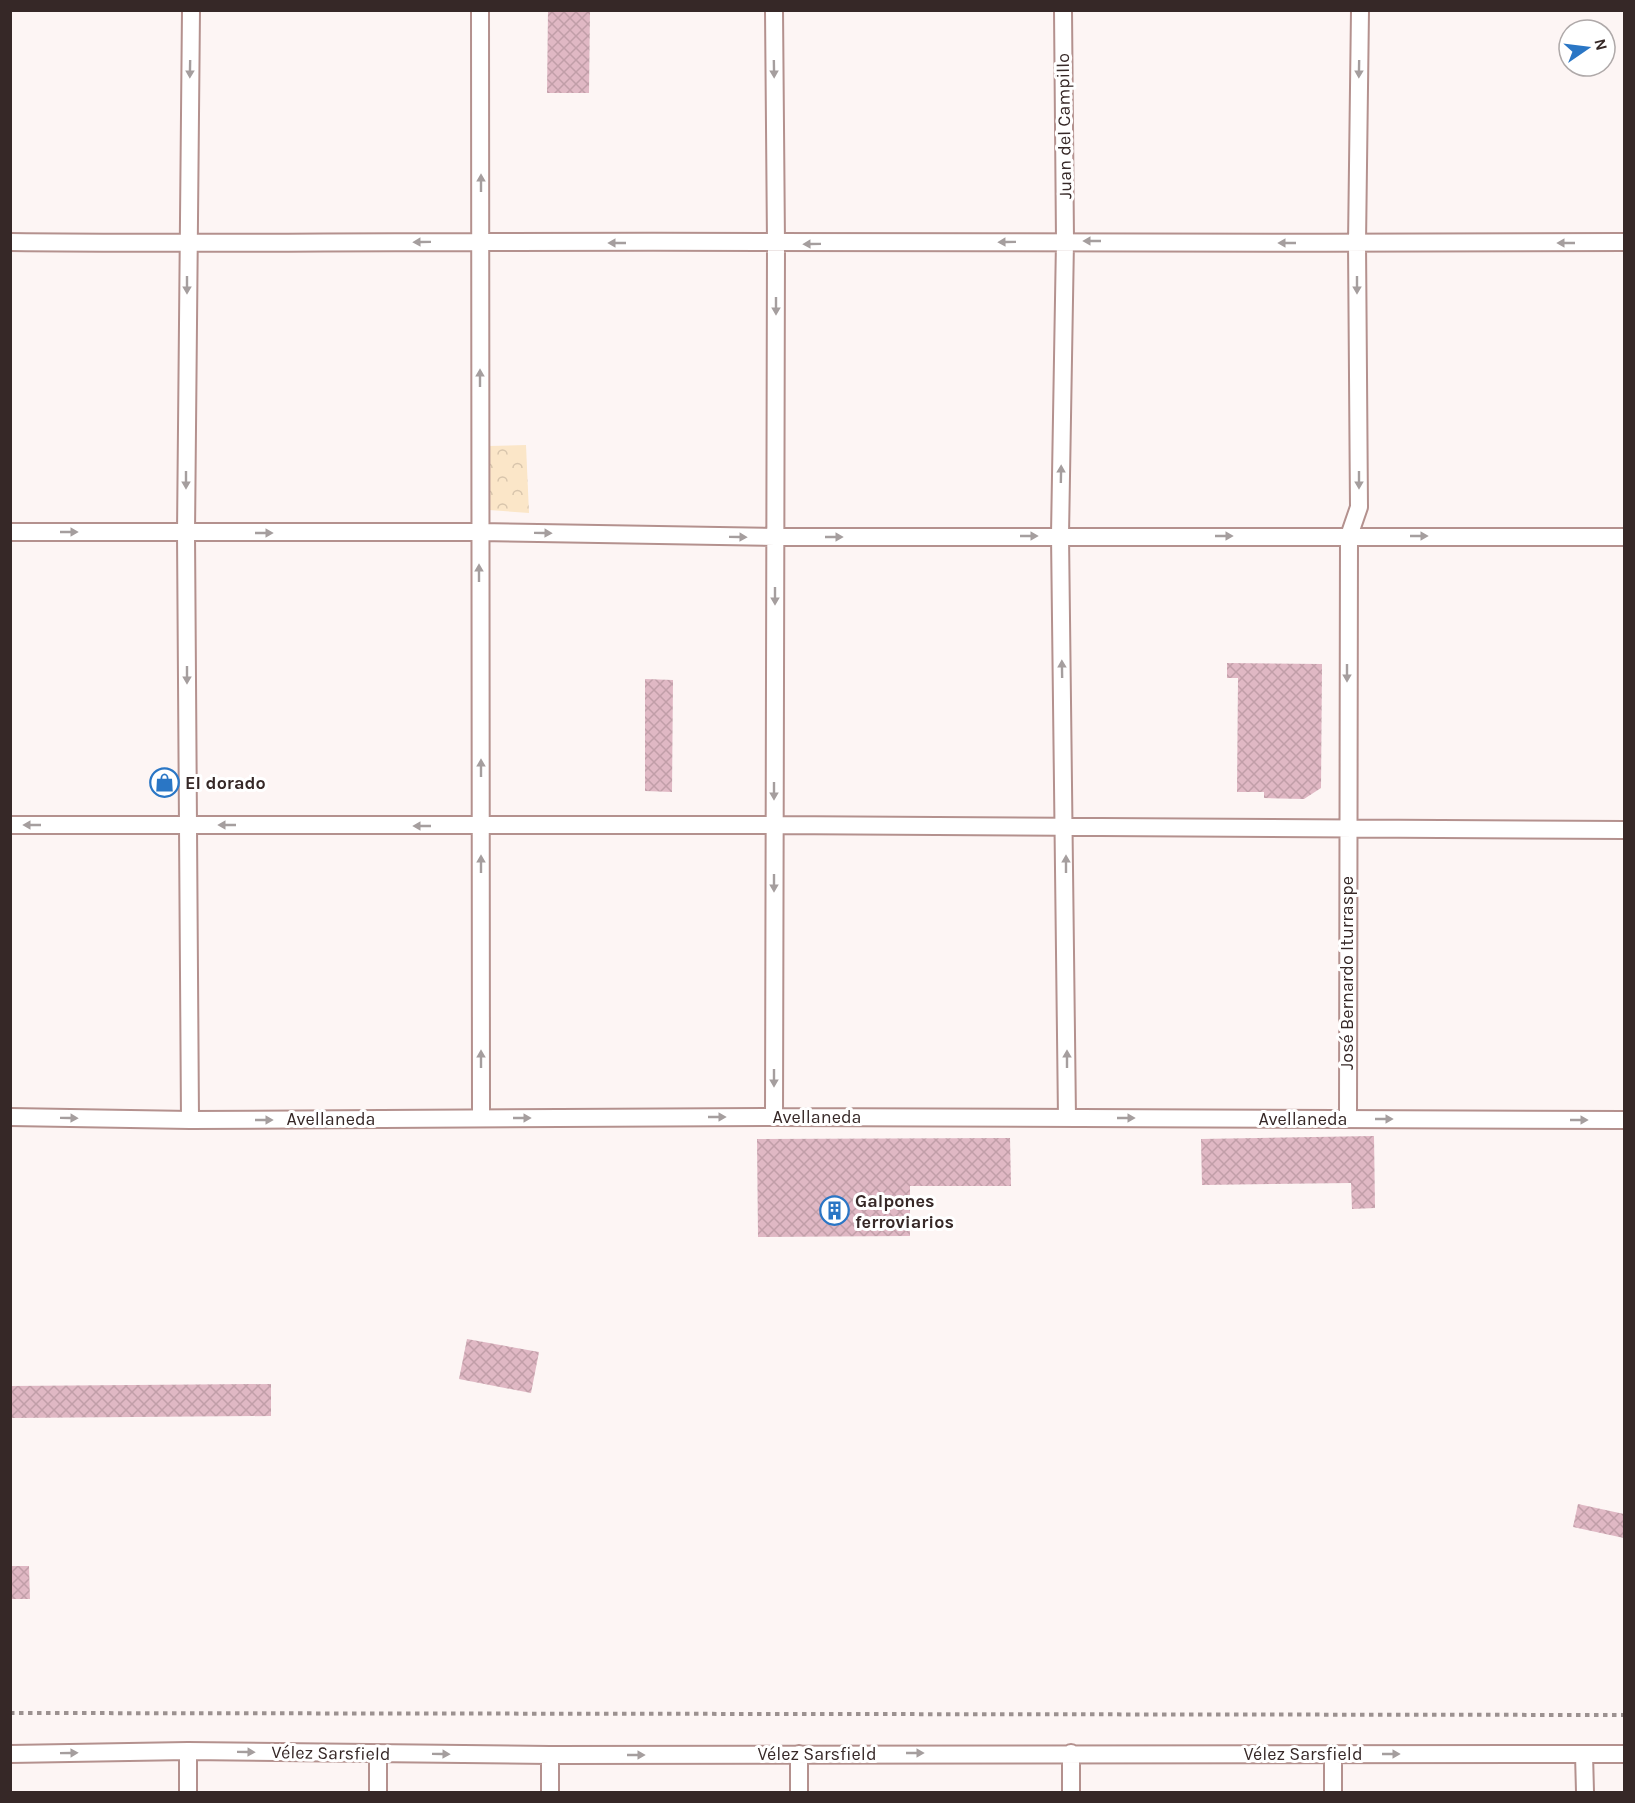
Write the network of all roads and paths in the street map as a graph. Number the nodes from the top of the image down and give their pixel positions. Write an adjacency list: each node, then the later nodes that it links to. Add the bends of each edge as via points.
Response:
1 (191, 10): 11 (street, one-way to 11)
2 (480, 10): 8 (street, one-way to 2)
3 (774, 10): 12 (street, one-way to 12)
4 (1063, 10): 6 (street, Juan del Campillo)
5 (1360, 10): 10 (street, José Bernardo Iturraspe, one-way to 10)
6 (1065, 241): 10 (street, one-way to 6); 12 (street, one-way to 12); 16 (street, Juan del Campillo, one-way to 6)
7 (10, 242): 11 (street)
8 (481, 242): 11 (street, one-way to 11); 12 (street, one-way to 8); 14 (street, one-way to 8)
9 (1624, 242): 10 (street, one-way to 10)
10 (1357, 243): 17 (street, José Bernardo Iturraspe, one-way to 17, via 1359,507)
11 (188, 244): 15 (street, one-way to 15)
12 (776, 244): 18 (street, one-way to 18)
13 (10, 532): 15 (street, one-way to 15)
14 (479, 532): 15 (street, one-way to 14); 18 (street, one-way to 18); 24 (street, one-way to 14)
15 (186, 533): 21 (street, one-way to 21)
16 (1060, 535): 17 (street, one-way to 17); 18 (street, one-way to 16); 23 (street, Juan del Campillo, one-way to 16)
17 (1349, 536): 19 (street, one-way to 19); 25 (street, José Bernardo Iturraspe, one-way to 25)
18 (775, 537): 22 (street, one-way to 22)
19 (1624, 537)
20 (10, 825): 21 (street, one-way to 20)
21 (188, 825): 24 (street, one-way to 21); 32 (street)
22 (774, 825): 23 (street); 24 (street); 28 (street, one-way to 28)
23 (1065, 826): 25 (street); 30 (street, Juan del Campillo, one-way to 23)
24 (481, 827): 29 (street, one-way to 24)
25 (1346, 828): 26 (street); 31 (street, José Bernardo Iturraspe)
26 (1624, 830)
27 (10, 1117): 32 (street, Avellaneda, one-way to 32)
28 (774, 1117): 29 (street, Avellaneda, one-way to 28); 30 (street, Avellaneda)
29 (481, 1118): 32 (street, Avellaneda, one-way to 29)
30 (1067, 1118): 31 (street, Avellaneda, one-way to 31)
31 (1348, 1119): 33 (street, Avellaneda, one-way to 33)
32 (190, 1120)
33 (1624, 1120)
34 (10, 1713): 35 (path)
35 (1624, 1715)
36 (188, 1752): 38 (street, Vélez Sarsfield, one-way to 36); 39 (street, Vélez Sarsfield, one-way to 39); 45 (street)
37 (1071, 1753): 40 (street, Vélez Sarsfield, one-way to 37); 41 (street, Vélez Sarsfield); 49 (street)
38 (10, 1754)
39 (378, 1754): 44 (street, Vélez Sarsfield, one-way to 44); 46 (street)
40 (800, 1754): 44 (street, Vélez Sarsfield, one-way to 40); 48 (street)
41 (1333, 1754): 42 (street, Vélez Sarsfield, one-way to 42); 50 (street)
42 (1584, 1754): 43 (street, Vélez Sarsfield); 51 (street)
43 (1624, 1754)
44 (550, 1755): 47 (street)
45 (188, 1792)
46 (378, 1792)
47 (550, 1792)
48 (800, 1792)
49 (1071, 1792)
50 (1333, 1792)
51 (1585, 1792)

